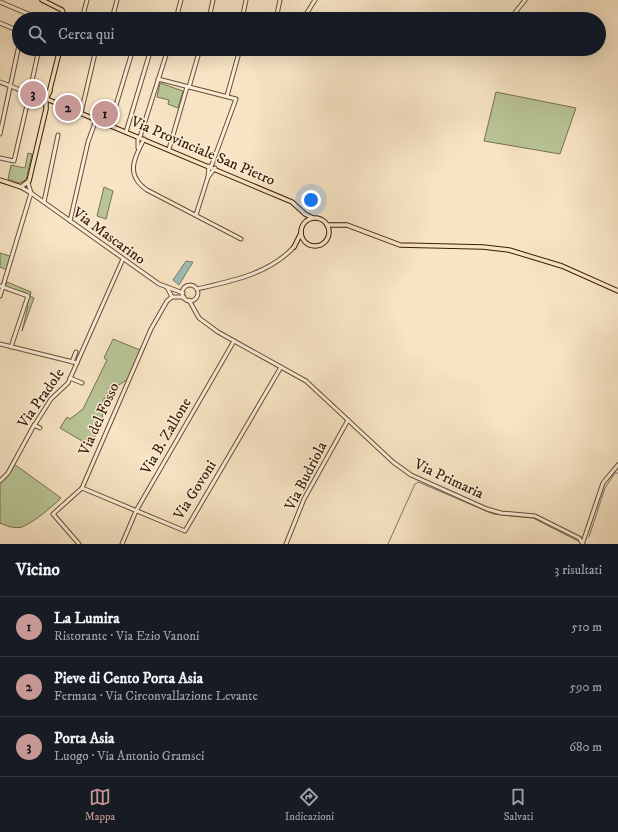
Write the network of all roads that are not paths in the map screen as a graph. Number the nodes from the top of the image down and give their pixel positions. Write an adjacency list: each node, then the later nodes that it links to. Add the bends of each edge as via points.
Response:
1 (42, 0): 12 (main road, via 60,8)
2 (87, 0): 13 (street)
3 (117, 0): 14 (street)
4 (181, 0): 15 (street)
5 (213, 0): 16 (street)
6 (246, 0): 17 (street)
7 (280, 0): 18 (street)
8 (315, 0): 19 (street)
9 (525, 0): 20 (street)
10 (0, 2): 11 (street)
11 (24, 12)
12 (63, 12)
13 (84, 12)
14 (114, 12)
15 (178, 12)
16 (210, 12)
17 (243, 12)
18 (277, 12)
19 (307, 12)
20 (516, 12)
21 (0, 23): 22 (street)
22 (12, 28)
23 (17, 56): 34 (street)
24 (37, 56): 36 (street)
25 (58, 56): 38 (main road)
26 (94, 56): 45 (street)
27 (131, 56): 47 (street)
28 (149, 56): 49 (street)
29 (166, 56): 32 (street)
30 (198, 56): 35 (street)
31 (238, 56): 39 (street)
32 (158, 78): 35 (street); 51 (street)
33 (0, 82): 34 (street)
34 (10, 85): 36 (street); 48 (street)
35 (188, 87): 39 (street); 52 (street)
36 (29, 93): 37 (street); 40 (street); 54 (street, via 14,161)
37 (39, 93): 38 (street); 40 (street); 41 (street)
38 (49, 93): 41 (main road)
39 (227, 96): 55 (street, via 236,99)
40 (36, 98): 41 (street)
41 (47, 100): 42 (main road, Via Provinciale San Pietro); 43 (main road); 44 (main road)
42 (58, 104): 43 (main road); 45 (main road, Via Provinciale San Pietro)
43 (50, 105): 44 (main road)
44 (46, 109): 58 (main road)
45 (81, 113): 46 (main road, Via Provinciale San Pietro)
46 (96, 120): 47 (main road, Via Provinciale San Pietro); 65 (street, via 88,142)
47 (110, 125): 49 (main road, Via Provinciale San Pietro)
48 (0, 132)
49 (126, 132): 51 (main road, Via Provinciale San Pietro)
50 (58, 135): 61 (street)
51 (141, 138): 52 (main road, Via Provinciale San Pietro); 53 (street); 53 (street)
52 (169, 149): 55 (main road, Via Provinciale San Pietro)
53 (138, 150): 63 (street, via 134,169 139,183 147,190)
54 (0, 158)
55 (212, 167): 56 (street); 56 (street); 62 (main road, Via Provinciale San Pietro, via 292,202)
56 (208, 176): 63 (street)
57 (0, 180): 59 (main road)
58 (28, 183): 59 (main road); 60 (street)
59 (19, 186): 60 (street, Via Mascarino)
60 (31, 193): 61 (street, Via Mascarino); 75 (street)
61 (44, 202): 65 (street, Via Mascarino)
62 (304, 213): 64 (main road, Via Provinciale San Pietro); 66 (main road)
63 (196, 215): 71 (street)
64 (313, 218): 66 (main road); 67 (main road, via 320,219)
65 (70, 221): 74 (street, Via Mascarino)
66 (304, 223): 69 (main road)
67 (327, 225): 68 (main road); 70 (main road)
68 (338, 226): 70 (main road); 78 (main road, via 347,225 400,245 483,247 517,252 562,266)
69 (301, 232): 72 (main road); 73 (main road)
70 (329, 233): 72 (main road, via 320,245 314,246)
71 (241, 239)
72 (306, 242): 73 (main road)
73 (294, 247): 77 (street, via 277,262 260,272)
74 (123, 259): 76 (street, Via Mascarino); 88 (street, Via Pradole)
75 (1, 287): 80 (street); 85 (street, via 28,296)
76 (167, 287): 79 (street, Via Mascarino); 81 (street)
77 (197, 290): 79 (street, via 191,285); 82 (street, via 197,297)
78 (618, 291)
79 (183, 293): 81 (street, via 179,297); 82 (street)
80 (0, 296)
81 (172, 297): 99 (street, Via del Fosso, via 150,330)
82 (191, 300): 83 (street, via 199,318)
83 (234, 341): 89 (street); 100 (street, Via B. Zallone)
84 (0, 344): 85 (street)
85 (11, 347): 87 (street)
86 (76, 352): 87 (street)
87 (72, 362): 88 (street)
88 (77, 363): 90 (street, Via Pradole)
89 (281, 367): 92 (street, Via Primaria, via 306,381); 100 (street, Via Govoni, via 185,531)
90 (70, 378): 91 (street); 93 (street, Via Pradole, via 51,399)
91 (82, 383)
92 (348, 420): 101 (street, Via Primaria, via 393,462 411,475 487,509 535,516 579,538); 104 (street, Via Budriola, via 304,499)
93 (34, 424): 94 (street); 95 (street, Via Pradole)
94 (40, 428)
95 (13, 463): 97 (street); 98 (street, Via Pradole)
96 (618, 465): 101 (street, via 603,483)
97 (18, 466)
98 (0, 481)
99 (82, 488): 100 (street, Via Govoni); 102 (street, Via del Fosso, via 53,514)
100 (136, 511): 103 (street, Via B. Zallone)
101 (583, 543)
102 (79, 544)
103 (122, 544)
104 (286, 544)

